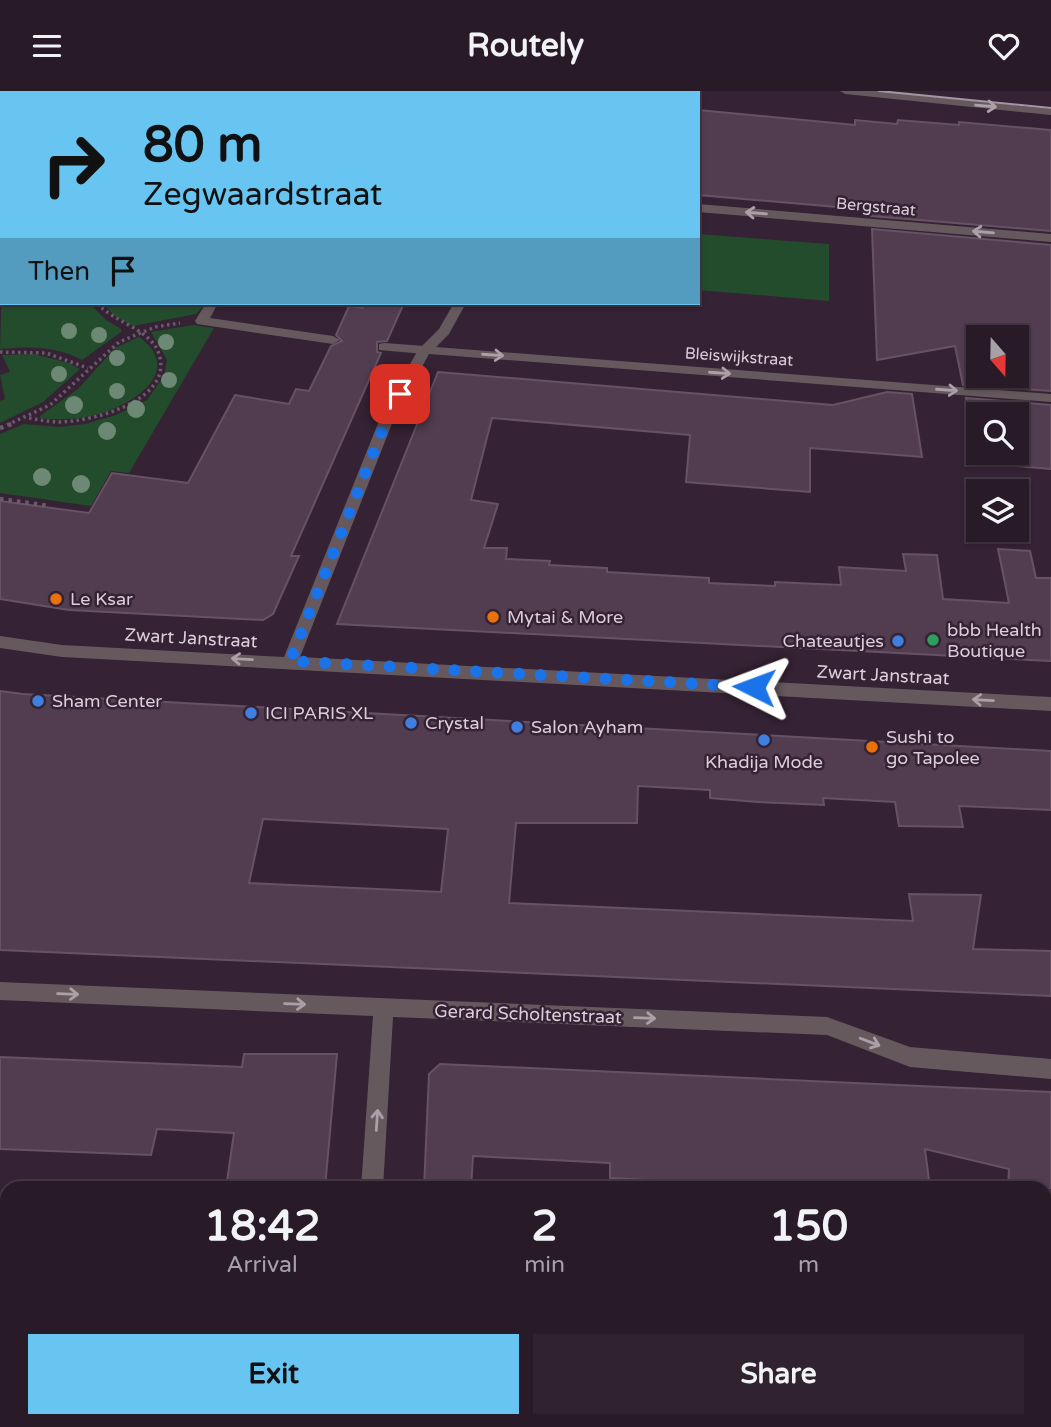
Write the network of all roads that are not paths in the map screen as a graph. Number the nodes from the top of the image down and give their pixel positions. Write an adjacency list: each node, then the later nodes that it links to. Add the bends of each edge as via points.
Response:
1 (845, 91): 2 (street, one-way to 2)
2 (1051, 111)
3 (700, 208): 4 (street, Bergstraat, one-way to 3)
4 (1051, 238)
5 (211, 305): 7 (street, via 202,321)
6 (459, 305): 9 (street, via 450,324)
7 (333, 340)
8 (384, 347): 9 (street, Bleiswijkstraat)
9 (425, 350): 10 (street, Bleiswijkstraat, one-way to 10); 12 (street, via 388,416)
10 (1051, 398)
11 (0, 642): 12 (street, Zwart Janstraat, one-way to 11, via 62,651)
12 (290, 661): 13 (street, Zwart Janstraat, one-way to 12)
13 (1051, 704)
14 (0, 991): 15 (street, Gerard Scholtenstraat, one-way to 15)
15 (384, 1007): 16 (street, Gerard Scholtenstraat, one-way to 16, via 827,1026 910,1057); 17 (street, one-way to 15)
16 (1051, 1069)
17 (372, 1181)

